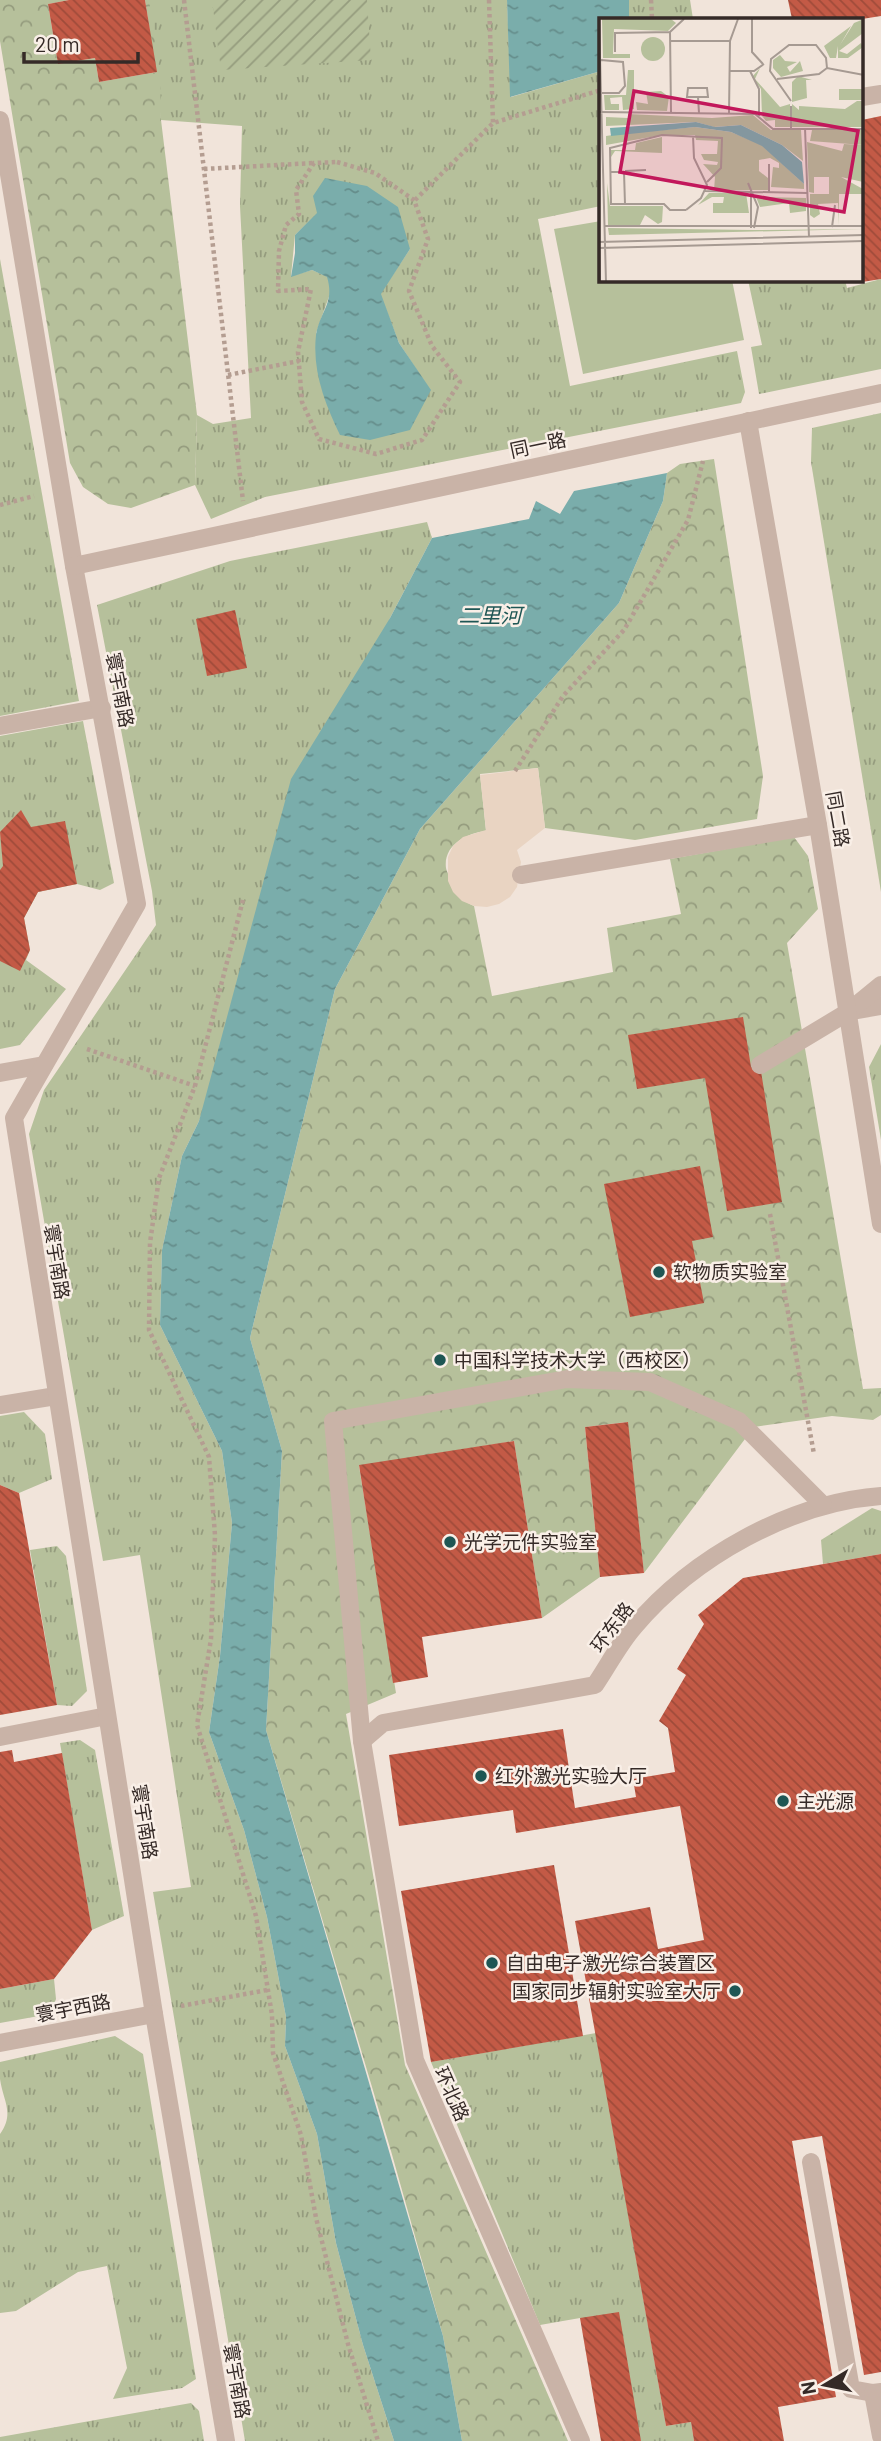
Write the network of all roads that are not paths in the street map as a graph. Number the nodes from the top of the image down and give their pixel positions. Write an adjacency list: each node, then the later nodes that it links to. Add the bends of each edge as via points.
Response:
1 (0, 120): 4 (street, 寰宇南路)
2 (881, 393): 3 (street, 同一路)
3 (748, 421): 4 (street, 同一路); 7 (street, 同二路)
4 (75, 566): 5 (street, 寰宇南路)
5 (102, 708): 6 (street); 12 (street, 寰宇南路, via 137,904)
6 (0, 726)
7 (818, 825): 8 (street); 11 (street, 同二路)
8 (521, 875)
9 (881, 985): 11 (street)
10 (881, 1006): 11 (street)
11 (848, 1012): 13 (street); 15 (street, 同二路)
12 (44, 1065): 14 (street); 16 (street, 寰宇南路, via 13,1118)
13 (760, 1065)
14 (0, 1073)
15 (881, 1224)
16 (56, 1396): 17 (street); 20 (street, 寰宇南路)
17 (0, 1405)
18 (881, 1496): 19 (street, 环东路)
19 (823, 1505): 22 (street, 环东路, via 763,1528 680,1580 633,1628 595,1685 383,1723); 22 (street, 环北路, via 740,1421 650,1382 567,1379 333,1421)
20 (107, 1716): 21 (street); 23 (street, 寰宇南路)
21 (0, 1737)
22 (362, 1741): 29 (street, 环北路, via 415,2060)
23 (154, 2014): 24 (street, 寰宇西路); 28 (street, 寰宇南路)
24 (0, 2043)
25 (811, 2162): 26 (street, via 851,2389)
26 (877, 2393): 27 (street)
27 (881, 2436)
28 (226, 2441)
29 (580, 2441)

